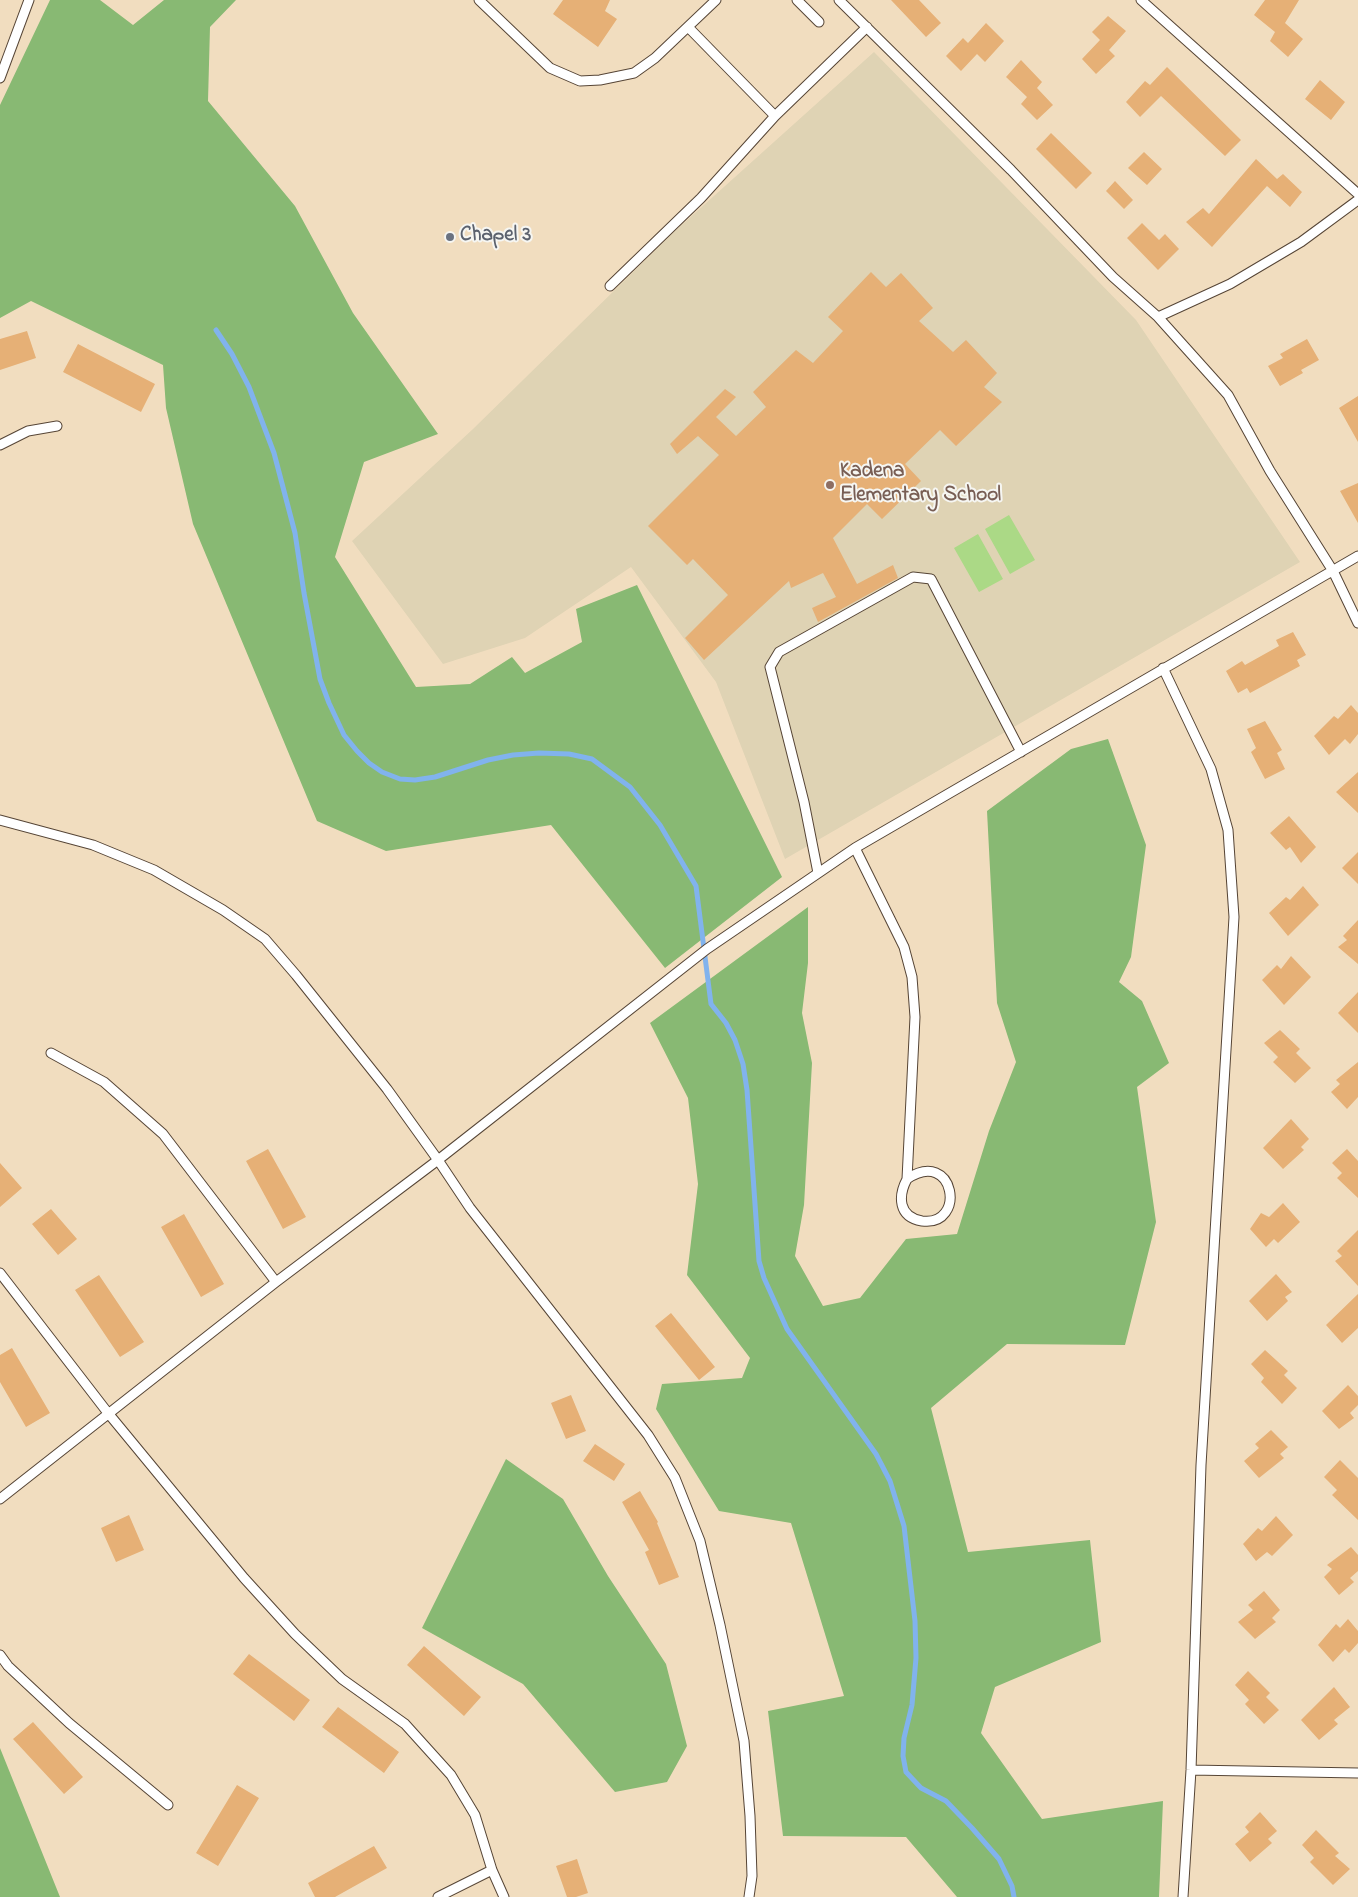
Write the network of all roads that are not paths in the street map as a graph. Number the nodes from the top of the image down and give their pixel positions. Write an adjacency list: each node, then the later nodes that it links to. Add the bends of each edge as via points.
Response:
1 (29, 0): 10 (lane)
2 (479, 0): 8 (lane, via 550,68 580,81 634,73)
3 (716, 0): 8 (lane)
4 (797, 0): 7 (lane)
5 (839, 0): 9 (lane)
6 (1141, 0): 12 (lane)
7 (819, 22)
8 (688, 27): 11 (lane)
9 (867, 27): 11 (lane); 15 (lane, via 1012,170 1113,277)
10 (0, 78)
11 (775, 116): 14 (lane, via 701,198)
12 (1358, 194)
13 (1358, 200): 15 (lane, via 1301,242 1254,270)
14 (610, 286)
15 (1158, 317): 19 (lane, via 1228,395 1270,471)
16 (57, 426): 17 (lane, via 28,431)
17 (0, 445)
18 (1358, 556): 19 (lane)
19 (1333, 570): 20 (lane); 21 (lane)
20 (1358, 623)
21 (1163, 668): 22 (lane); 34 (lane, via 1211,768 1228,830 1234,917 1201,1465)
22 (1021, 752): 24 (lane); 25 (lane, via 931,579 913,578 779,652 770,667)
23 (0, 820): 27 (lane, via 94,845 154,870 222,910 264,940 387,1089)
24 (855, 848): 25 (lane); 28 (lane, via 904,947 912,977 915,1017)
25 (818, 873): 27 (lane, via 707,949)
26 (51, 1054): 30 (lane, via 104,1082 163,1134)
27 (438, 1160): 30 (lane); 40 (lane, via 470,1208 648,1435 675,1478 700,1541 744,1740 752,1866)
28 (907, 1179): 28 (lane, via 901,1190 901,1202 907,1214 926,1221 943,1215 951,1196 943,1178 924,1171)
29 (0, 1273): 31 (lane)
30 (276, 1282): 31 (lane)
31 (108, 1413): 32 (lane); 37 (lane, via 244,1578 295,1634 342,1679 405,1724 451,1775 475,1814)
32 (0, 1499)
33 (0, 1655): 36 (lane, via 69,1723)
34 (1191, 1770): 35 (lane); 41 (lane)
35 (1358, 1774)
36 (168, 1805)
37 (492, 1870): 38 (lane); 39 (lane)
38 (438, 1897)
39 (504, 1897)
40 (749, 1897)
41 (1183, 1897)

